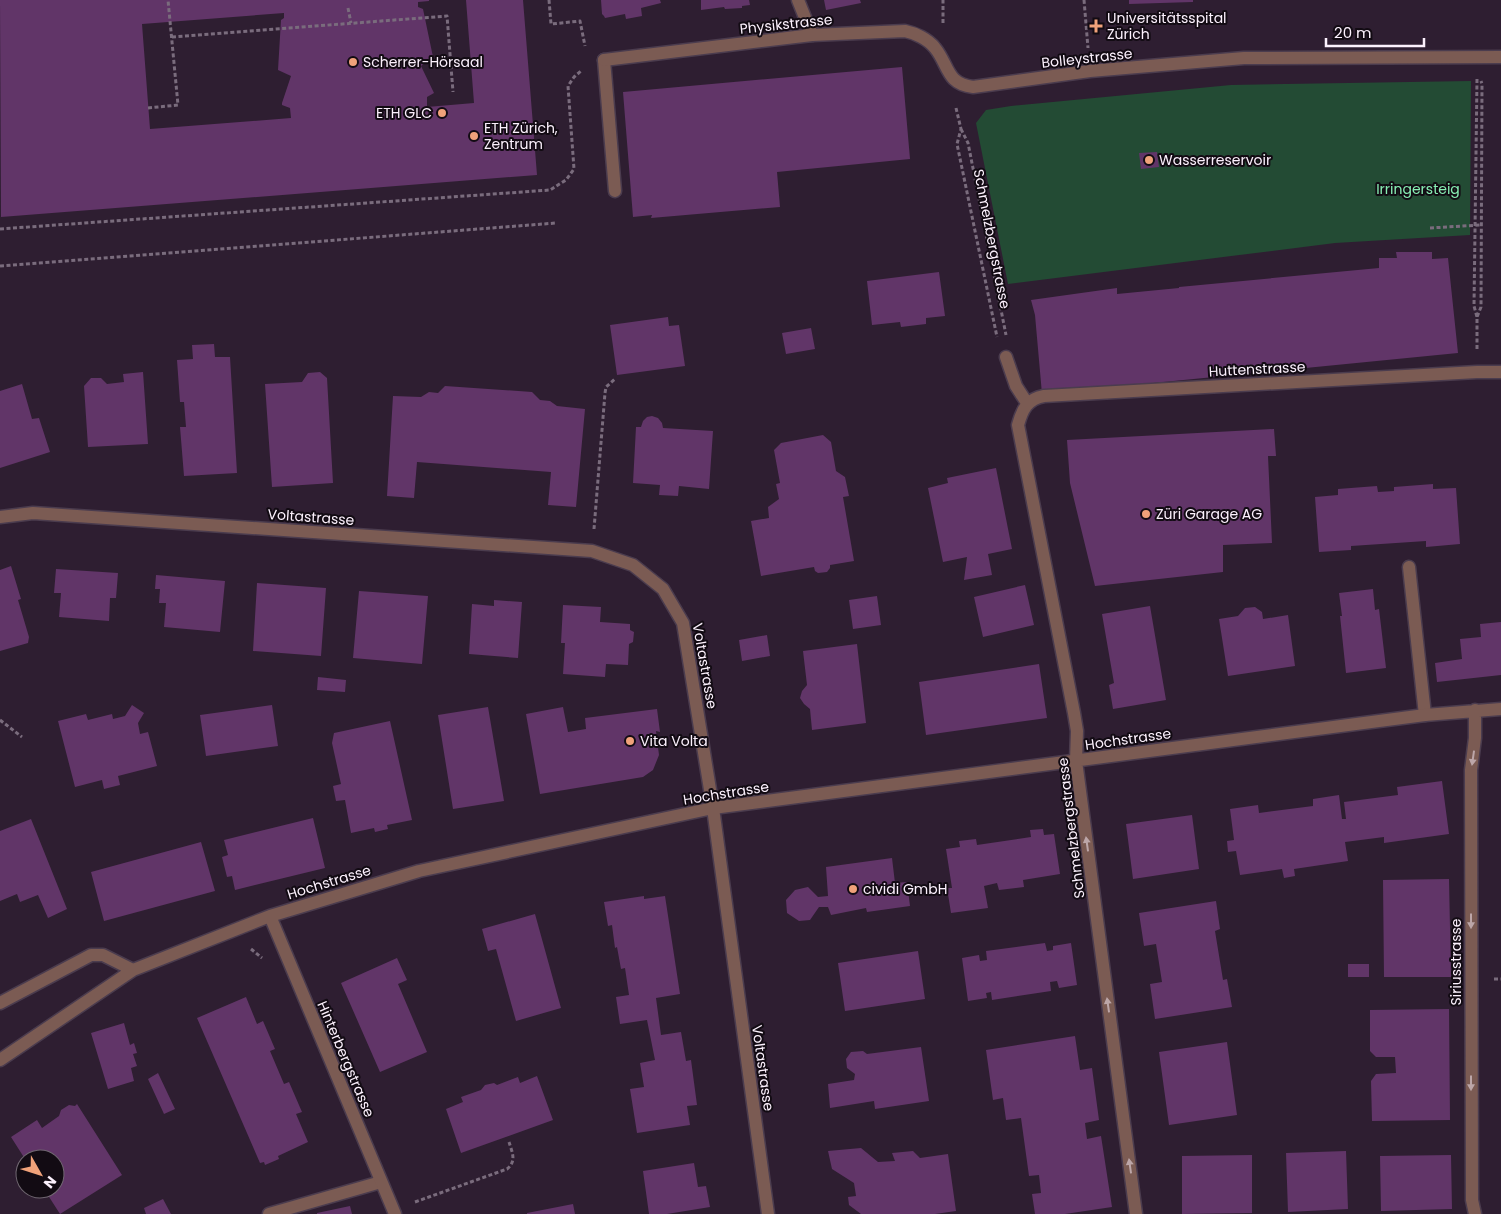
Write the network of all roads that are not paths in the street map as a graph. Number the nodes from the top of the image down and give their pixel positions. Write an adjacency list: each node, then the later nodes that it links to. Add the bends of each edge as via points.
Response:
1 (798, 0): 2 (street)
2 (812, 35): 4 (street, Physikstrasse, via 905,31 934,47); 5 (street, Physikstrasse, via 604,60)
3 (1501, 57): 4 (street, Bolleystrasse, via 1244,58 1090,71 973,87 954,81)
4 (950, 75)
5 (616, 191)
6 (1006, 356): 8 (street)
7 (1501, 372): 8 (street, Huttenstrasse, via 1044,396 1036,397)
8 (1024, 408): 14 (street, Schmelzbergstrasse, via 1018,426 1074,713)
9 (0, 517): 15 (street, Voltastrasse, via 33,513 592,552 633,565 663,589 683,623)
10 (1409, 567): 13 (street)
11 (1501, 709): 12 (street, Hochstrasse)
12 (1475, 710): 13 (street, Hochstrasse); 25 (street, Siriusstrasse, one-way to 25, via 1471,770 1472,1200)
13 (1425, 715): 14 (street, Hochstrasse)
14 (1076, 761): 15 (street, Hochstrasse); 24 (street, Schmelzbergstrasse, one-way to 14)
15 (713, 808): 16 (street, Hochstrasse, via 420,870); 23 (street, Voltastrasse)
16 (270, 916): 17 (street, Hochstrasse); 20 (street, Hinterbergstrasse)
17 (133, 970): 18 (street, via 103,955 91,955); 19 (street, Hochstrasse)
18 (0, 1003)
19 (0, 1060)
20 (381, 1182): 21 (street); 22 (street, Hinterbergstrasse)
21 (269, 1214)
22 (395, 1214)
23 (768, 1214)
24 (1136, 1214)
25 (1475, 1214)

